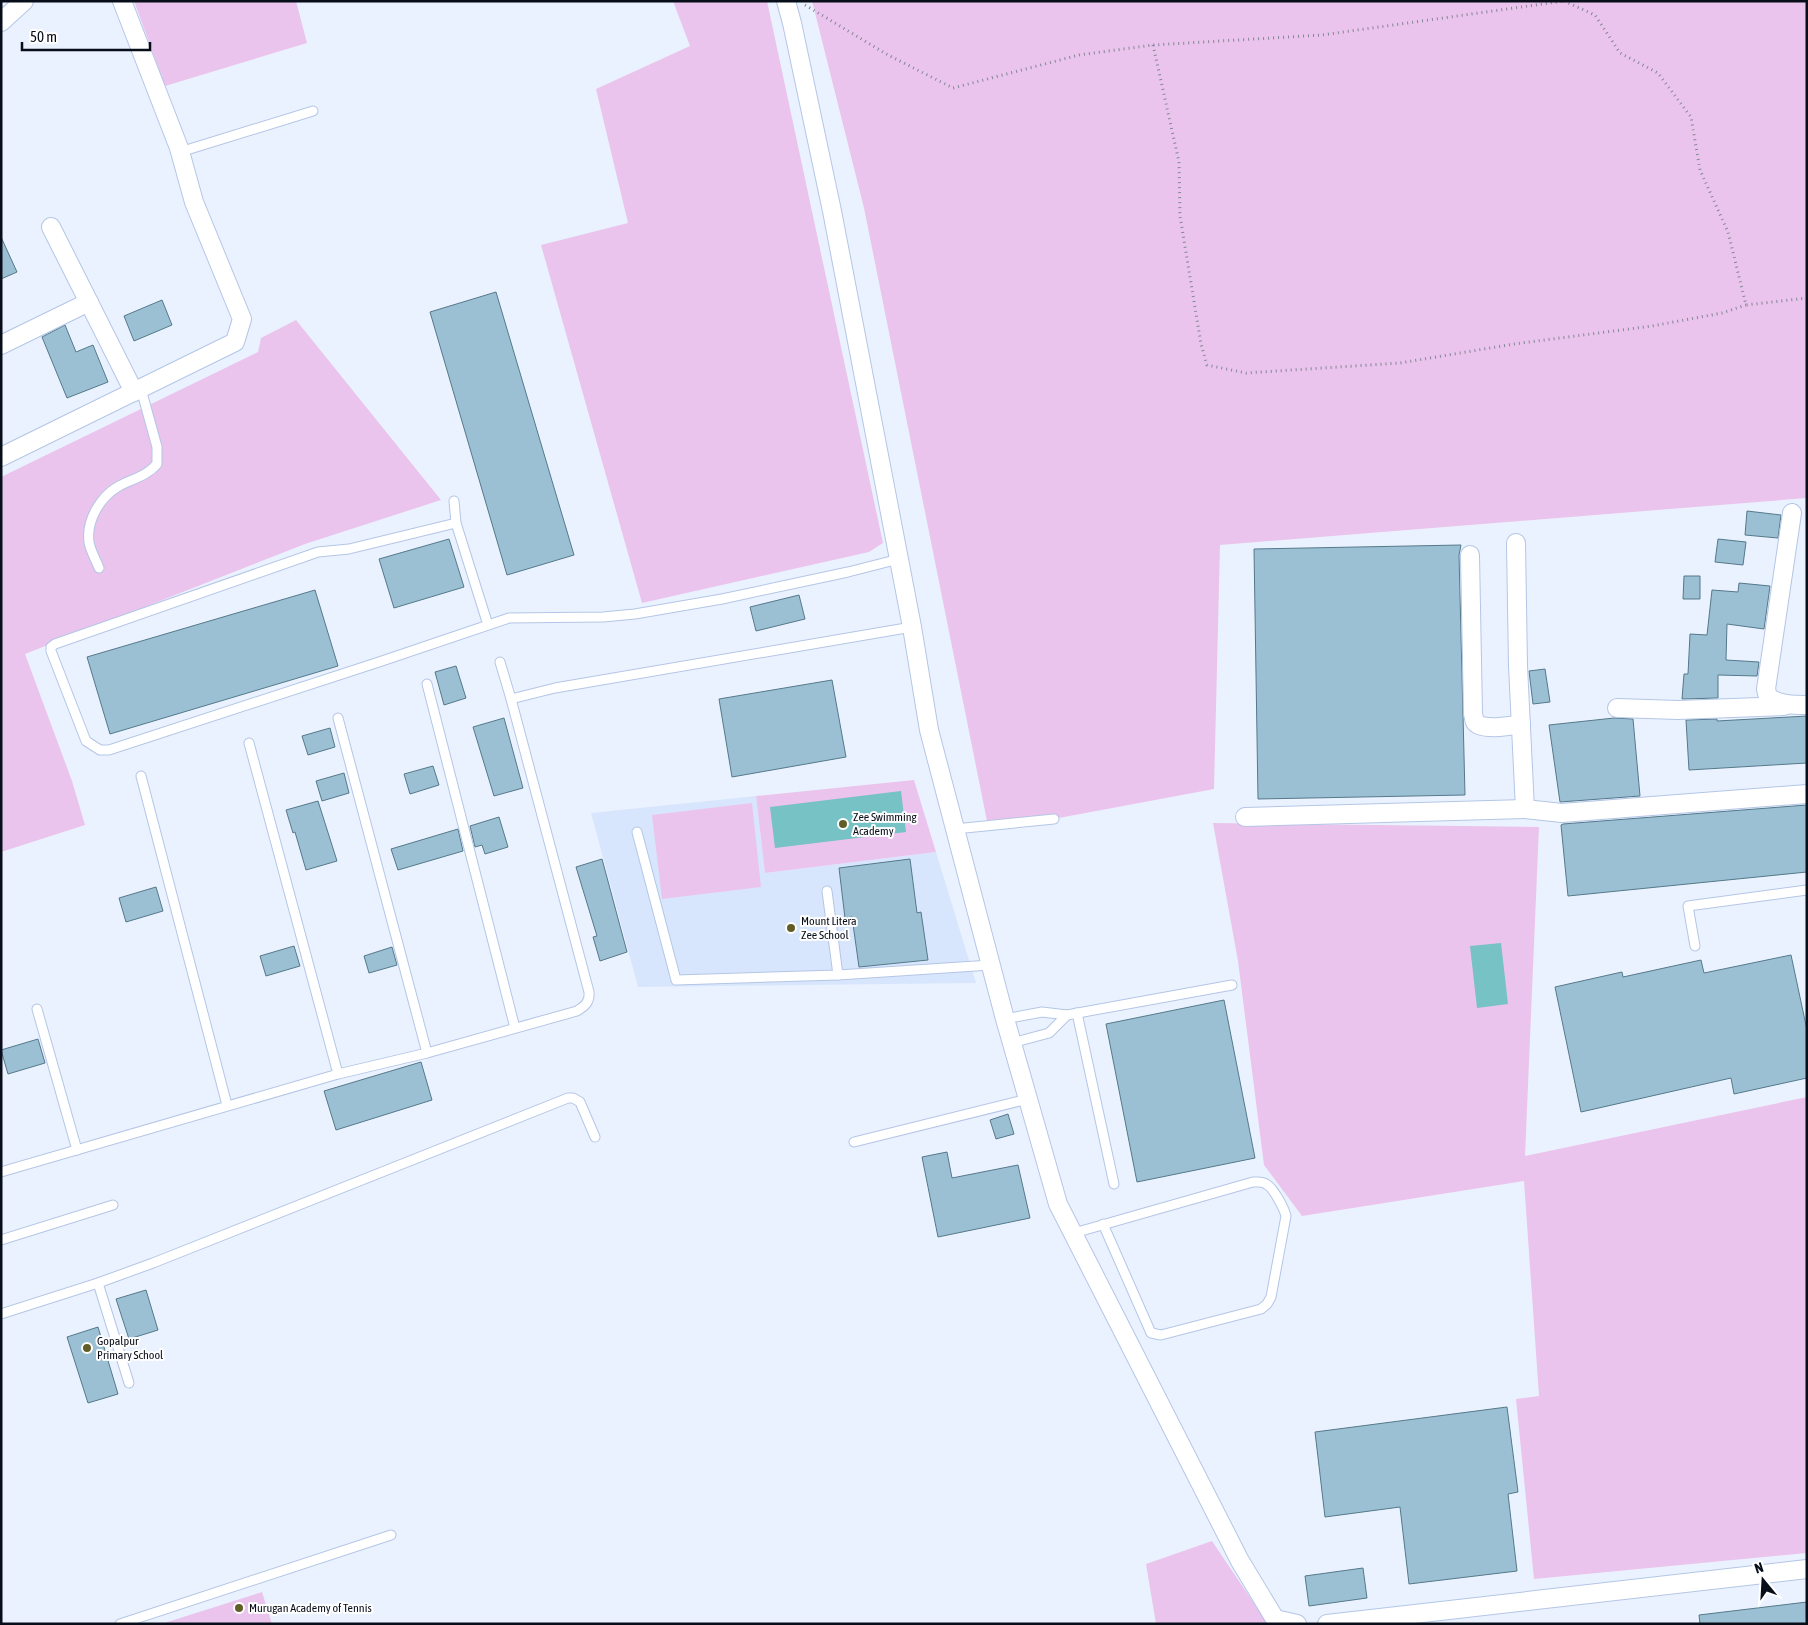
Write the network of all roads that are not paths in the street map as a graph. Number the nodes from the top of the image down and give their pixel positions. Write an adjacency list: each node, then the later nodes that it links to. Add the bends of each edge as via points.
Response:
1 (24, 1): 4 (street)
2 (122, 1): 6 (street)
3 (786, 1): 17 (street, via 832,210)
4 (1, 22)
5 (313, 111): 6 (lane)
6 (180, 152): 10 (street, via 194,202 242,319 235,342)
7 (51, 227): 8 (street)
8 (89, 302): 9 (street); 10 (street)
9 (2, 342)
10 (137, 390): 11 (street); 18 (lane, via 156,448 156,464 148,472 119,486 100,503 90,526 89,543)
11 (1, 457)
12 (454, 501): 14 (lane)
13 (1792, 513): 24 (street, via 1766,689 1768,697 1775,702)
14 (456, 523): 19 (lane); 19 (lane, via 349,549 318,552 55,644 51,651 86,741 100,750 108,750)
15 (1516, 544): 28 (street)
16 (1470, 555): 28 (street, via 1473,714 1482,727)
17 (899, 559): 19 (lane, via 722,599 634,614 509,618); 20 (street)
18 (99, 568)
19 (488, 625)
20 (912, 628): 23 (lane, via 555,688); 35 (street, via 929,730)
21 (500, 662): 23 (lane)
22 (427, 684): 47 (lane)
23 (511, 699): 47 (lane, via 589,998 577,1011)
24 (1789, 705): 25 (street); 26 (street, via 1678,710)
25 (1807, 705)
26 (1617, 708)
27 (338, 718): 49 (lane)
28 (1521, 724): 32 (street)
29 (249, 743): 50 (lane)
30 (141, 776): 52 (lane)
31 (1807, 794): 32 (street, via 1562,813)
32 (1525, 809): 33 (street)
33 (1244, 817)
34 (1054, 819): 35 (lane)
35 (955, 829): 40 (street)
36 (637, 832): 41 (lane, via 676,980)
37 (1807, 890): 39 (lane, via 1688,906)
38 (827, 891): 41 (lane)
39 (1695, 946)
40 (991, 965): 41 (lane); 46 (street)
41 (838, 975)
42 (1232, 985): 44 (lane)
43 (37, 1009): 55 (lane)
44 (1078, 1013): 45 (lane); 57 (lane)
45 (1067, 1015): 46 (lane, via 1042,1012); 48 (lane, via 1049,1033)
46 (1005, 1019): 48 (street)
47 (515, 1028): 49 (lane)
48 (1012, 1043): 51 (street)
49 (426, 1053): 50 (lane)
50 (338, 1074): 52 (lane)
51 (1028, 1099): 54 (lane); 60 (street, via 1058,1204)
52 (227, 1105): 55 (lane)
53 (595, 1137): 62 (lane, via 580,1102 568,1098)
54 (854, 1142)
55 (77, 1150): 56 (lane)
56 (1, 1172)
57 (1114, 1184)
58 (113, 1205): 61 (lane)
59 (1103, 1224): 59 (lane, via 1254,1182 1269,1185 1286,1216 1267,1304 1261,1309 1161,1335 1150,1333); 60 (lane)
60 (1074, 1232): 68 (street, via 1240,1561 1274,1619)
61 (1, 1240)
62 (98, 1283): 63 (lane); 64 (lane)
63 (1, 1314)
64 (129, 1383)
65 (391, 1535): 67 (lane)
66 (1807, 1569): 69 (street)
67 (120, 1624)
68 (1297, 1624)
69 (1327, 1624)

